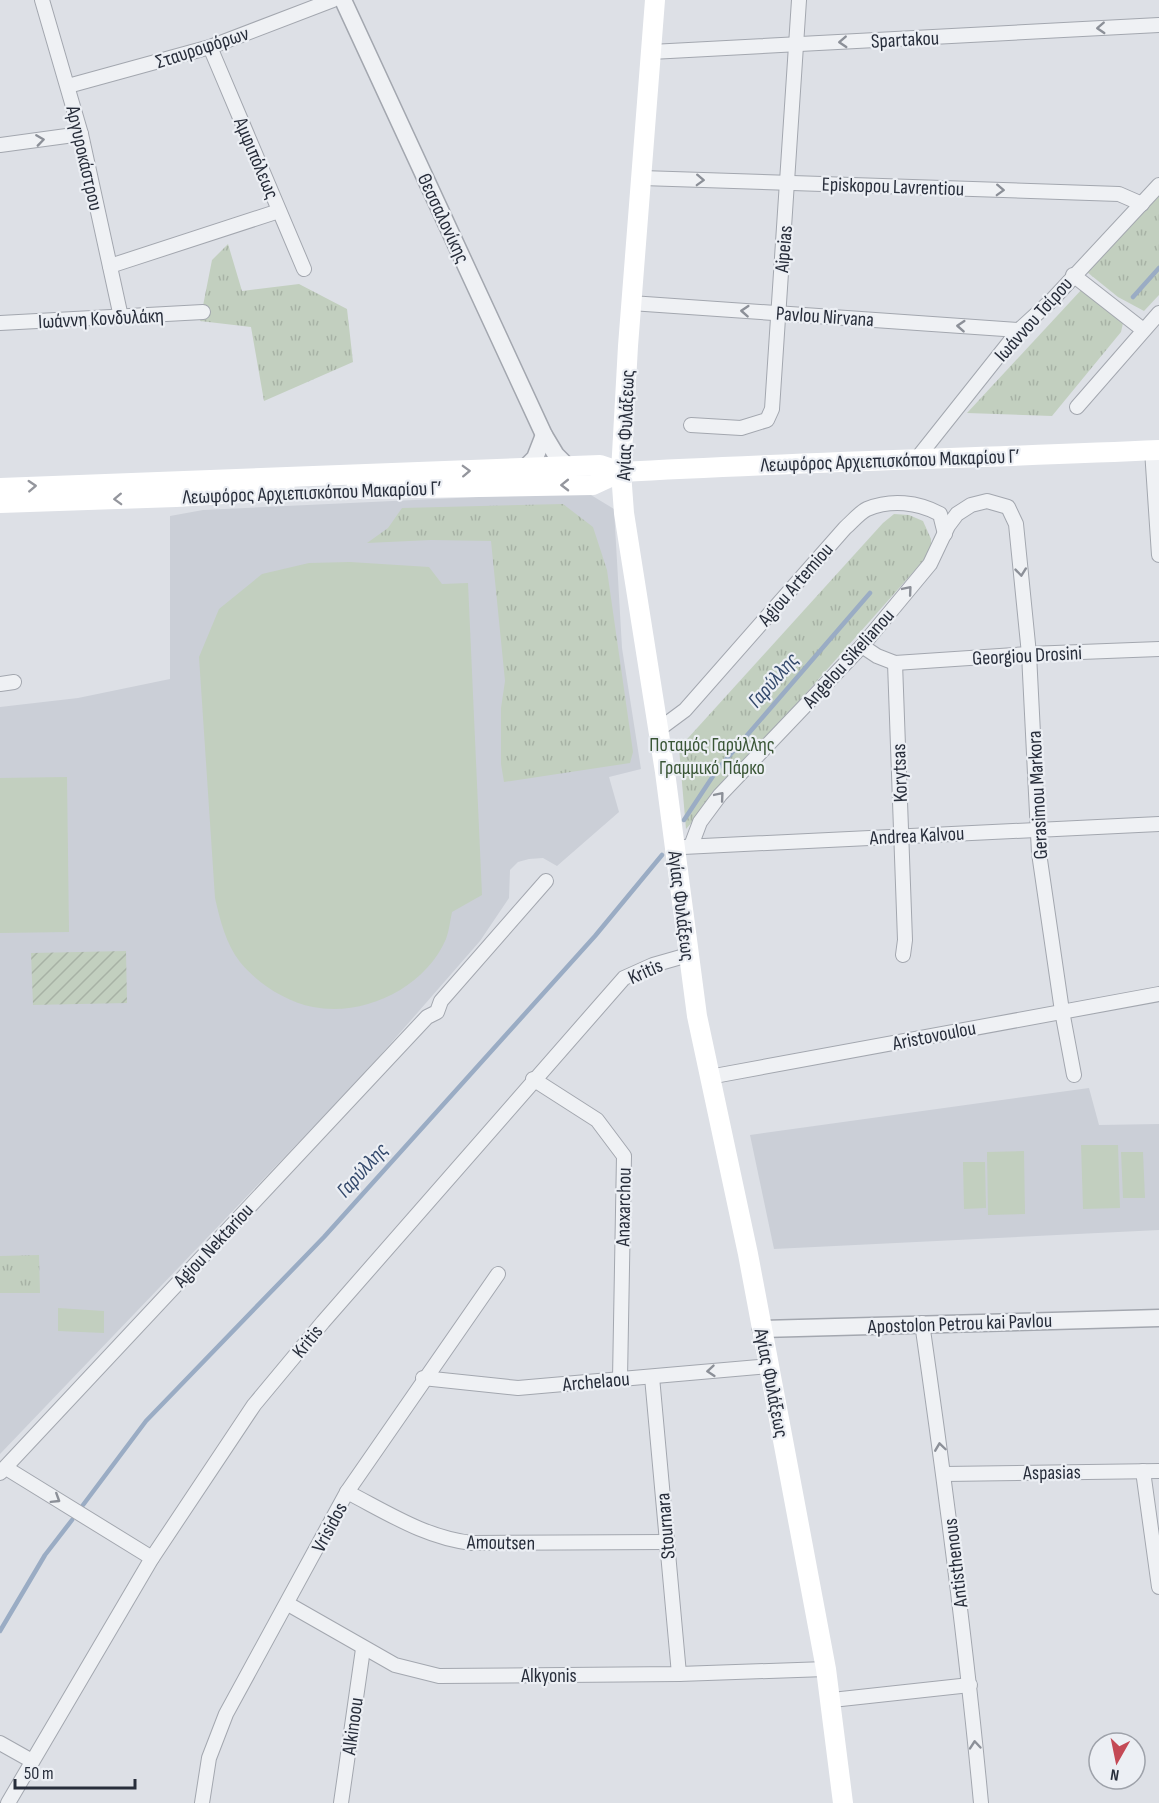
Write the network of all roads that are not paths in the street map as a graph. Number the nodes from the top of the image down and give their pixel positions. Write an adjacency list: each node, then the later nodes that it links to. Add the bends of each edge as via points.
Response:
1 (42, 0): 10 (street, Αργυροκάστρου)
2 (333, 0): 8 (street, Σταυροφόρων)
3 (343, 0): 31 (street, Θεσσαλονίκης)
4 (655, 0): 9 (main road, Αγίας Φυλάξεως)
5 (799, 0): 7 (street, Aipeias)
6 (1159, 25): 7 (street, Spartakou, one-way to 7)
7 (797, 45): 9 (street, Spartakou); 14 (street, Aipeias)
8 (210, 47): 10 (street, Σταυροφόρων); 17 (street, Αμφιπόλεως)
9 (651, 52): 13 (main road, Αγίας Φυλάξεως)
10 (68, 86): 11 (street, Αργυροκάστρου)
11 (81, 134): 12 (street, one-way to 11); 18 (street, Αργυροκάστρου)
12 (0, 145)
13 (642, 178): 14 (street, Episkopou Lavrentiou, one-way to 14); 21 (main road, Αγίας Φυλάξεως)
14 (788, 182): 16 (street, Episkopou Lavrentiou, one-way to 16, via 1119,194); 23 (street, Aipeias)
15 (1159, 185): 16 (street, Ιωάννου Τσίρου)
16 (1142, 204): 20 (street, Ιωάννου Τσίρου)
17 (279, 211): 18 (street); 19 (street, Αμφιπόλεως)
18 (110, 266): 25 (street, Αργυροκάστρου)
19 (304, 269)
20 (1073, 275): 27 (street); 28 (street, Ιωάννου Τσίρου)
21 (631, 303): 23 (street, Pavlou Nirvana, one-way to 21); 36 (main road, Αγίας Φυλάξεως)
22 (203, 312): 25 (street, Ιωάννη Κονδυλάκη)
23 (777, 313): 28 (street, Pavlou Nirvana, one-way to 23); 30 (street, Aipeias, via 767,420 741,428)
24 (1159, 313): 27 (street)
25 (121, 317): 26 (street, Ιωάννη Κονδυλάκη)
26 (0, 323)
27 (1142, 329): 29 (street)
28 (1019, 330): 33 (street, Ιωάννου Τσίρου)
29 (1077, 407)
30 (691, 425)
31 (544, 435): 34 (street, Θεσσαλονίκης); 35 (street, via 535,458)
32 (1155, 450): 33 (main road, Λεωφόρος Αρχιεπισκόπου Μακαρίου Γ’); 42 (street)
33 (915, 461): 36 (main road, Λεωφόρος Αρχιεπισκόπου Μακαρίου Γ’)
34 (567, 466): 35 (main road, Λεωφόρος Αρχιεπισκόπου Μακαρίου Γ’); 36 (main road, Λεωφόρος Αρχιεπισκόπου Μακαρίου Γ’, via 600,465)
35 (525, 468): 38 (main road, Λεωφόρος Αρχιεπισκόπου Μακαρίου Γ’, one-way to 35)
36 (621, 472): 38 (main road, Λεωφόρος Αρχιεπισκόπου Μακαρίου Γ’, one-way to 38, via 593,485); 49 (main road, Αγίας Φυλάξεως)
37 (0, 488): 38 (main road, Λεωφόρος Αρχιεπισκόπου Μακαρίου Γ’, one-way to 38)
38 (175, 489): 39 (main road, Λεωφόρος Αρχιεπισκόπου Μακαρίου Γ’, one-way to 39)
39 (0, 503)
40 (1014, 514): 41 (street, Angelou Sikelianou, via 999,503 971,505 957,514); 45 (street, Gerasimou Markora, one-way to 45)
41 (945, 534): 43 (street, Angelou Sikelianou, one-way to 41, via 930,564); 49 (street, Agiou Artemiou, via 940,514 922,505 866,510 845,528 685,710)
42 (1159, 555)
43 (862, 646): 46 (street); 53 (street, Angelou Sikelianou, one-way to 43, via 720,795)
44 (1159, 649): 45 (street, Georgiou Drosini)
45 (1029, 654): 46 (street, Georgiou Drosini); 51 (street, Gerasimou Markora)
46 (895, 663): 52 (street, Korytsas)
47 (14, 682): 48 (street)
48 (0, 684)
49 (658, 730): 53 (main road, Αγίας Φυλάξεως)
50 (1159, 824): 51 (street, Andrea Kalvou)
51 (1038, 829): 52 (street, Andrea Kalvou); 58 (street, Gerasimou Markora)
52 (901, 836): 53 (street, Andrea Kalvou); 56 (street, Korytsas)
53 (683, 847): 55 (main road, Αγίας Φυλάξεως)
54 (546, 881): 70 (street, Agiou Nektariou, via 441,1001 437,1012 427,1017)
55 (688, 955): 60 (main road, Αγίας Φυλάξεως); 61 (street, Kritis, via 624,978)
56 (903, 955)
57 (1159, 994): 58 (street, Aristovoulou)
58 (1062, 1011): 59 (street, Gerasimou Markora); 60 (street, Aristovoulou)
59 (1074, 1075)
60 (709, 1077): 65 (main road, Αγίας Φυλάξεως)
61 (533, 1079): 69 (street, Anaxarchou, via 597,1120 624,1156); 76 (street, Kritis, via 255,1405)
62 (498, 1274): 68 (street, Vrisidos)
63 (1159, 1318): 64 (street, Apostolon Petrou kai Pavlou)
64 (922, 1323): 65 (street, Apostolon Petrou kai Pavlou); 73 (street, Antisthenous, one-way to 64)
65 (761, 1329): 66 (main road, Αγίας Φυλάξεως)
66 (770, 1366): 67 (street, Archelaou, one-way to 67); 80 (main road, Αγίας Φυλάξεως)
67 (652, 1377): 69 (street, Archelaou); 75 (street, Stournara)
68 (423, 1378): 69 (street, Archelaou, via 518,1388); 74 (street, Vrisidos)
69 (620, 1379)
70 (3, 1471): 76 (street, one-way to 76)
71 (1143, 1471): 72 (street, Aspasias); 73 (street, Aspasias); 77 (street)
72 (1159, 1471)
73 (944, 1474): 82 (street, Antisthenous)
74 (347, 1492): 75 (street, Amoutsen, via 428,1534 450,1541); 78 (street, Vrisidos)
75 (666, 1542): 81 (street, Stournara)
76 (152, 1558): 85 (street, Kritis)
77 (1159, 1587)
78 (288, 1604): 79 (street, Alkyonis); 87 (street, Vrisidos, via 226,1714 209,1758)
79 (363, 1649): 81 (street, Alkyonis, via 395,1665 439,1676); 88 (street, Alkinoou)
80 (826, 1669): 81 (street, Alkyonis); 83 (main road, Αγίας Φυλάξεως)
81 (680, 1674)
82 (970, 1685): 83 (street); 90 (street, Antisthenous, one-way to 82)
83 (832, 1700): 89 (main road, Αγίας Φυλάξεως)
84 (0, 1743): 85 (street)
85 (32, 1761): 86 (street, Kritis)
86 (8, 1803)
87 (202, 1803)
88 (341, 1803)
89 (843, 1803)
90 (981, 1803)

